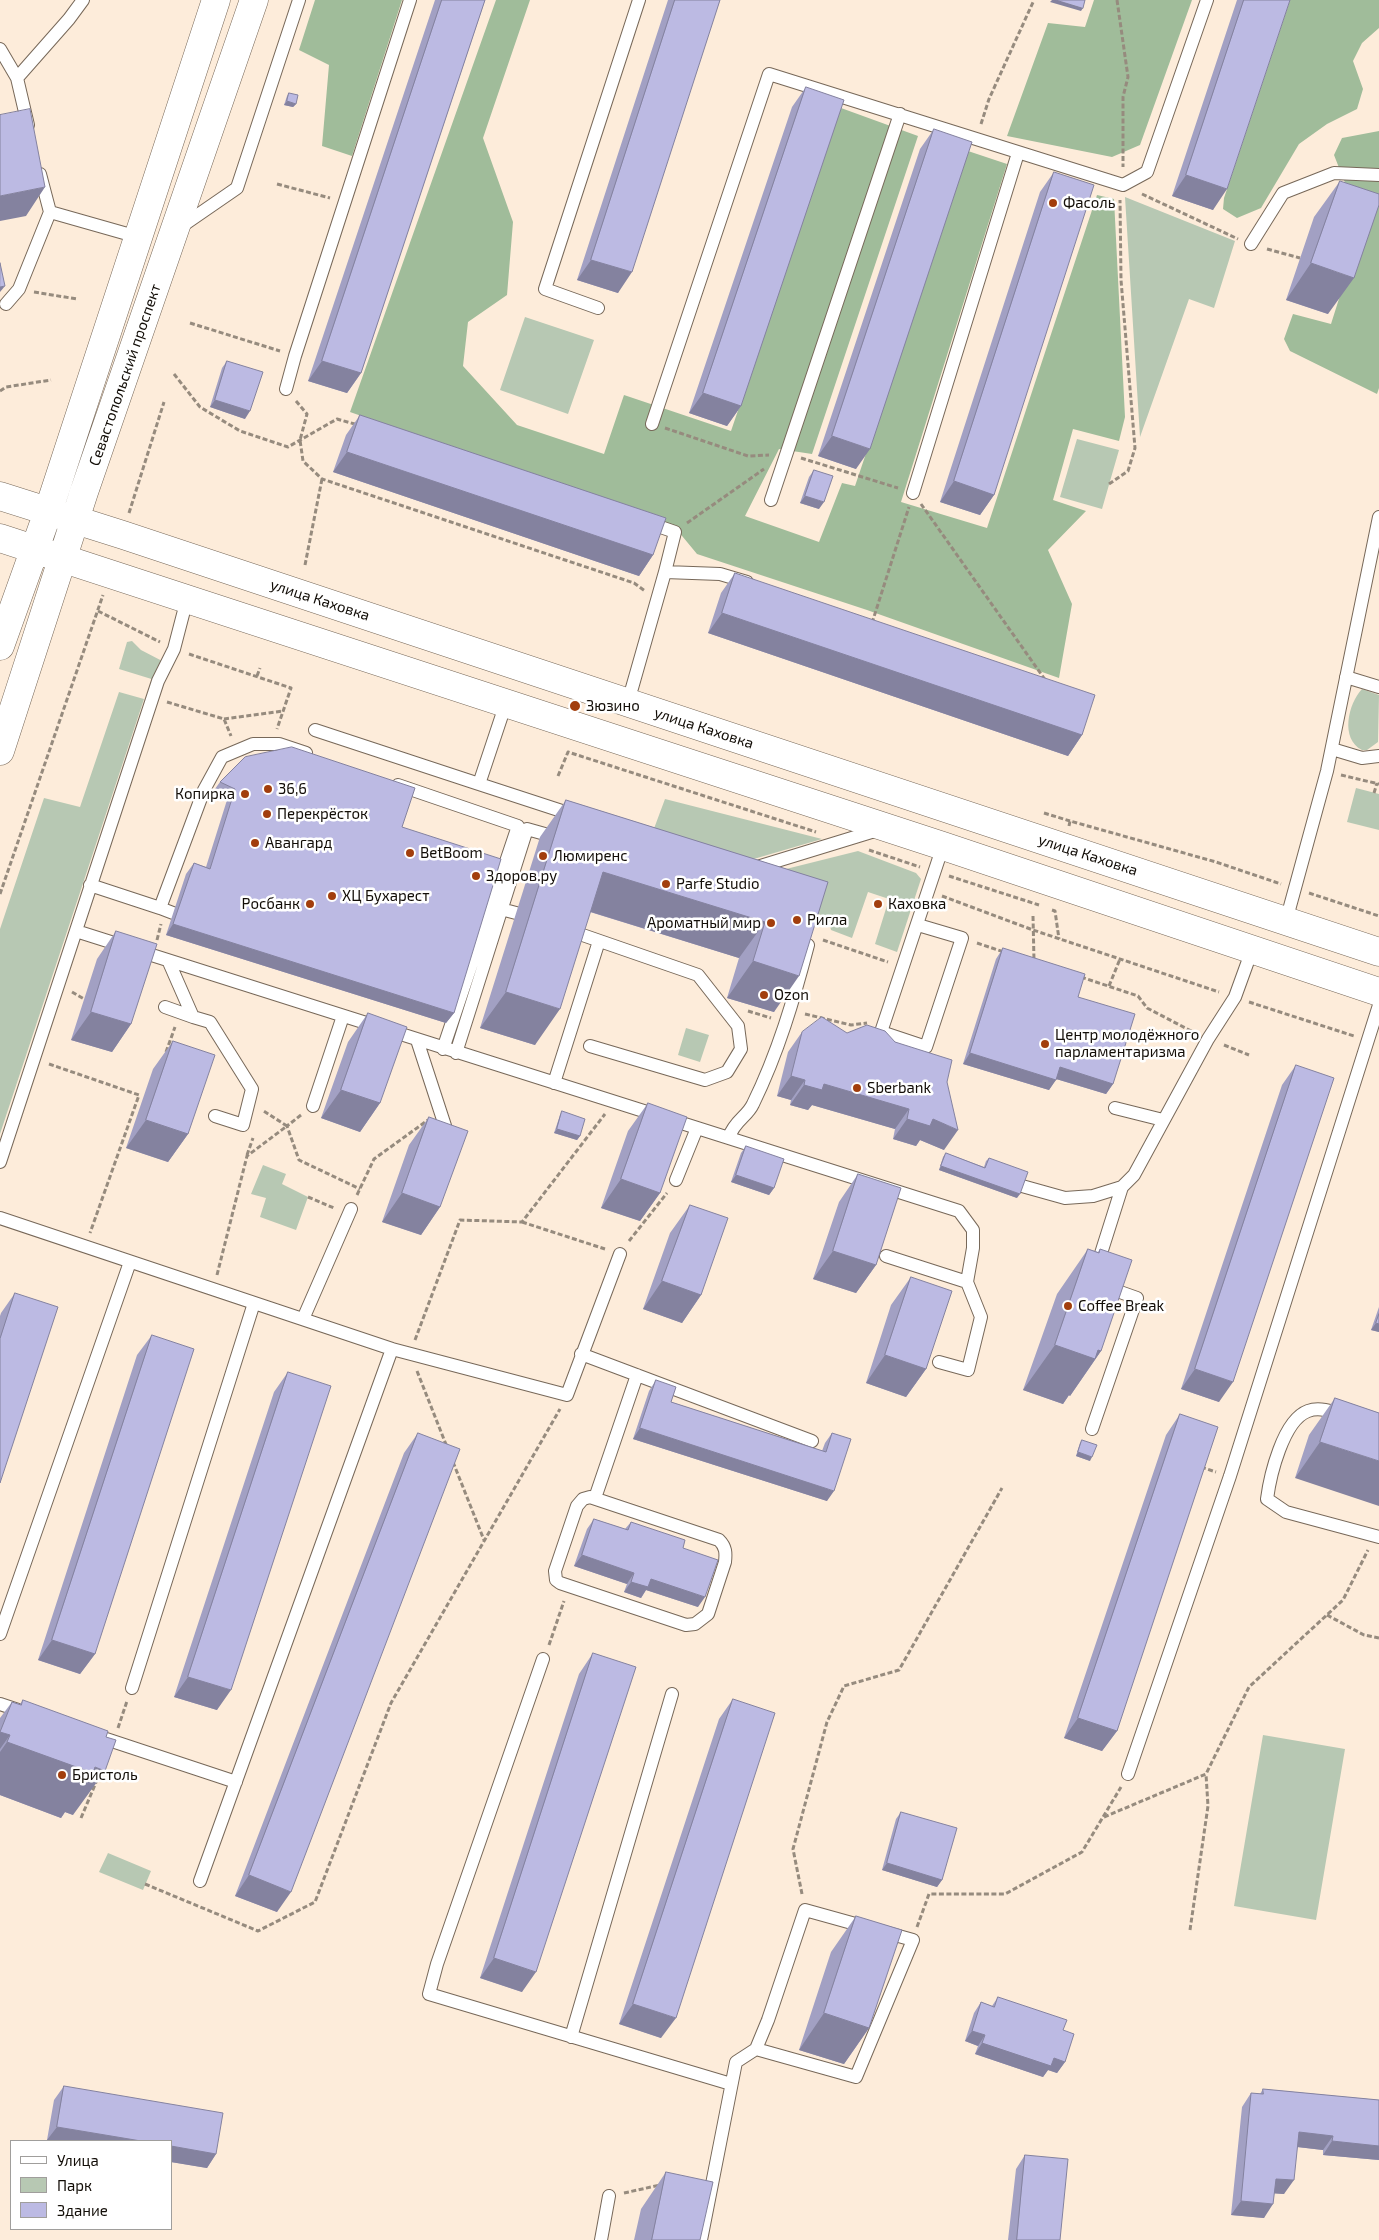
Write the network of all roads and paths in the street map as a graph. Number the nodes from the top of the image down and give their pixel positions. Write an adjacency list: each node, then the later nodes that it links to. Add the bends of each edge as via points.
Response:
1 (83, 0): 11 (lane)
2 (216, 0): 13 (main road, Севастопольский проспект)
3 (254, 0): 13 (main road, Севастопольский проспект)
4 (299, 0): 23 (lane, via 237,188)
5 (410, 0): 35 (lane)
6 (638, 0): 30 (lane, via 545,289)
7 (1034, 0): 14 (path, via 989,99)
8 (1117, 0): 20 (path, via 1128,77 1123,98)
9 (1207, 0): 20 (lane, via 1147,172)
10 (0, 48): 11 (lane)
11 (17, 78): 15 (lane)
12 (900, 114): 14 (lane); 39 (lane, via 768,74); 42 (lane)
13 (188, 135): 23 (main road, Севастопольский проспект); 24 (main road, Севастопольский проспект)
14 (977, 139): 16 (lane)
15 (32, 140)
16 (1018, 153): 20 (lane); 45 (lane)
17 (36, 158): 22 (lane)
18 (1379, 175): 25 (lane, via 1334,173 1283,193)
19 (277, 184): 21 (path)
20 (1122, 185): 25 (path); 44 (path, via 1118,207 1121,280 1135,448 1128,470)
21 (331, 198)
22 (50, 212): 24 (lane); 27 (lane)
23 (175, 231): 52 (main road, Севастопольский проспект)
24 (138, 237): 49 (main road, Севастопольский проспект)
25 (1251, 244): 26 (path)
26 (1300, 258)
27 (19, 289): 28 (path); 29 (lane)
28 (78, 299)
29 (6, 304)
30 (598, 308)
31 (190, 323): 32 (path)
32 (286, 352)
33 (174, 374): 41 (path, via 200,407 240,431 288,447)
34 (51, 380): 36 (path, via 6,387)
35 (286, 389)
36 (0, 391)
37 (164, 402): 47 (path)
38 (307, 414): 41 (path)
39 (652, 424): 42 (path, via 748,456)
40 (360, 426): 41 (path, via 337,419)
41 (300, 440): 43 (path, via 303,461)
42 (786, 453): 45 (path); 48 (lane); 53 (path)
43 (322, 479): 57 (path); 62 (path, via 634,582)
44 (1109, 484)
45 (913, 493): 63 (path); 69 (path)
46 (0, 496): 49 (main road, улица Каховка)
47 (134, 498)
48 (771, 500)
49 (48, 512): 52 (main road, улица Каховка); 55 (main road, Севастопольский проспект)
50 (1379, 517): 58 (lane)
51 (638, 519): 59 (lane, via 675,532)
52 (75, 521): 56 (main road, Севастопольский проспект); 73 (main road, улица Каховка)
53 (688, 522)
54 (0, 538): 55 (main road)
55 (35, 550): 56 (main road); 64 (main road, Севастопольский проспект)
56 (62, 558): 61 (main road); 80 (main road, Севастопольский проспект)
57 (305, 564)
58 (1374, 566): 68 (lane)
59 (665, 572): 60 (lane, via 720,574); 62 (lane)
60 (758, 586)
61 (187, 599): 65 (lane); 72 (main road)
62 (657, 601): 73 (lane)
63 (872, 623)
64 (0, 646)
65 (174, 649): 67 (path); 98 (lane, via 158,681); 100 (path, via 98,610)
66 (260, 668): 67 (path)
67 (257, 676): 74 (path, via 291,688)
68 (1346, 677): 70 (lane); 79 (lane)
69 (1048, 683)
70 (1379, 687)
71 (165, 701): 75 (path)
72 (506, 703): 86 (lane); 92 (main road)
73 (626, 703): 106 (main road, улица Каховка)
74 (283, 712): 75 (path); 76 (path)
75 (224, 719): 78 (path)
76 (280, 719)
77 (315, 730): 86 (lane)
78 (233, 741)
79 (1332, 749): 81 (lane, via 1362,758); 83 (lane)
80 (0, 751)
81 (1379, 756)
82 (316, 757): 102 (lane, via 272,744 253,744 222,757 204,790)
83 (1327, 771): 87 (path); 99 (lane)
84 (558, 776): 94 (path, via 568,752)
85 (389, 782): 142 (lane, via 518,826)
86 (479, 784): 90 (lane)
87 (1378, 784): 88 (path)
88 (1374, 793)
89 (1044, 813): 91 (path)
90 (586, 819)
91 (1070, 821): 93 (path); 99 (path, via 1216,862)
92 (886, 828): 94 (lane); 96 (main road)
93 (1068, 832)
94 (842, 841): 96 (path); 97 (lane)
95 (575, 843): 101 (lane, via 527,829)
96 (939, 859): 107 (lane); 108 (path, via 942,898); 113 (path, via 1055,911); 115 (main road)
97 (742, 872)
98 (90, 885): 102 (lane); 109 (lane)
99 (1294, 888): 105 (path); 106 (lane)
100 (0, 894)
101 (501, 909): 103 (lane); 143 (lane)
102 (165, 913): 118 (path)
103 (516, 913)
104 (1033, 916): 108 (path)
105 (1379, 916)
106 (1286, 921): 116 (main road, улица Каховка)
107 (918, 925): 112 (lane); 112 (lane, via 881,1032 926,1047)
108 (1033, 930): 113 (path); 123 (path)
109 (76, 931): 118 (lane); 146 (lane)
110 (571, 931): 114 (lane)
111 (811, 933): 119 (path); 132 (lane)
112 (962, 938): 117 (path)
113 (1059, 939): 121 (path)
114 (599, 940): 129 (lane, via 698,975); 147 (lane)
115 (1252, 950): 127 (main road); 128 (lane)
116 (1379, 952)
117 (1007, 953)
118 (152, 955): 122 (lane)
119 (878, 959)
120 (1025, 959): 123 (path)
121 (1120, 959): 126 (path); 128 (path)
122 (168, 960): 134 (lane); 135 (lane)
123 (1034, 962): 124 (path)
124 (1043, 965)
125 (1071, 974): 126 (path)
126 (1109, 986): 138 (path, via 1138,996 1146,1008)
127 (1379, 992)
128 (1235, 997): 138 (lane); 140 (path)
129 (720, 1002): 136 (path); 141 (lane, via 738,1026 741,1048 728,1072 705,1080)
130 (1379, 1006): 140 (lane)
131 (165, 1007): 133 (lane)
132 (790, 1009): 136 (lane); 137 (path, via 851,1025)
133 (179, 1012): 135 (lane); 145 (path)
134 (342, 1016): 139 (lane); 151 (lane)
135 (193, 1017): 155 (lane, via 210,1022 252,1089 243,1125)
136 (786, 1022): 159 (lane, via 752,1106 734,1125)
137 (873, 1022)
138 (1208, 1039): 144 (path); 156 (lane)
139 (417, 1040): 142 (lane); 154 (lane)
140 (1368, 1040): 204 (lane, via 1230,1476)
141 (590, 1046)
142 (443, 1049): 143 (lane)
143 (456, 1052): 147 (lane)
144 (1249, 1055)
145 (165, 1056)
146 (34, 1058): 148 (path); 161 (lane)
147 (554, 1083): 150 (lane)
148 (139, 1095): 149 (path); 170 (path)
149 (145, 1097)
150 (614, 1102): 158 (lane); 169 (path)
151 (313, 1106): 157 (path)
152 (1115, 1108): 156 (lane)
153 (263, 1111): 157 (path)
154 (440, 1112): 160 (lane); 165 (path, via 374,1159)
155 (215, 1116)
156 (1164, 1120): 164 (lane, via 1134,1174)
157 (286, 1126): 165 (path, via 300,1160); 175 (path, via 247,1156)
158 (697, 1128): 159 (lane); 162 (lane)
159 (729, 1137): 174 (lane, via 959,1211 973,1230)
160 (453, 1152)
161 (0, 1162)
162 (676, 1180): 171 (path)
163 (1022, 1186): 164 (lane, via 1065,1198 1093,1196)
164 (1122, 1187): 185 (lane, via 1092,1282 1137,1298)
165 (360, 1189): 167 (path)
166 (308, 1196): 167 (path)
167 (350, 1212): 177 (lane)
168 (0, 1218): 170 (lane)
169 (522, 1222): 171 (path); 179 (path, via 460,1220)
170 (85, 1247): 173 (lane)
171 (620, 1254): 180 (lane)
172 (886, 1256): 174 (lane)
173 (130, 1262): 175 (lane); 195 (lane)
174 (967, 1282): 181 (lane, via 981,1317 968,1370)
175 (213, 1289): 176 (lane)
176 (254, 1303): 177 (lane); 198 (lane)
177 (303, 1319): 178 (lane)
178 (392, 1349): 179 (lane); 207 (lane)
179 (409, 1354): 183 (lane); 187 (path)
180 (581, 1354): 182 (lane); 183 (lane)
181 (939, 1362)
182 (637, 1375): 186 (lane); 190 (lane)
183 (567, 1395): 192 (path)
184 (1352, 1418): 191 (lane, via 1326,1410 1308,1411 1294,1420 1281,1446 1267,1500 1286,1512)
185 (1092, 1429)
186 (812, 1441)
187 (448, 1451)
188 (452, 1460): 192 (path)
189 (1002, 1488): 212 (path, via 899,1670 844,1686 827,1722 793,1849)
190 (595, 1498): 190 (lane, via 719,1540 724,1546 725,1562 708,1614 702,1621 686,1625 556,1580 555,1571 577,1506 583,1499)
191 (1377, 1537): 194 (path, via 1343,1600)
192 (484, 1540): 211 (path, via 391,1703 315,1902 258,1931)
193 (562, 1605): 197 (path)
194 (1327, 1615): 196 (path, via 1364,1635); 205 (path, via 1249,1687)
195 (0, 1634)
196 (1379, 1638)
197 (543, 1659): 215 (lane, via 437,1964 430,1994)
198 (132, 1688): 203 (path)
199 (672, 1694): 215 (lane)
200 (0, 1704): 201 (lane)
201 (38, 1716)
202 (85, 1732): 203 (lane)
203 (114, 1741): 207 (lane)
204 (1128, 1774): 208 (path)
205 (1206, 1774): 208 (path); 213 (path, via 1208,1806)
206 (99, 1776): 209 (path)
207 (236, 1782): 210 (lane)
208 (1104, 1817): 214 (path, via 1082,1852 1005,1894 929,1894)
209 (81, 1818)
210 (200, 1881)
211 (145, 1884)
212 (805, 1910): 214 (lane); 216 (lane)
213 (1190, 1930)
214 (912, 1940): 216 (lane, via 856,2077)
215 (571, 2036): 217 (lane)
216 (756, 2049): 217 (lane, via 736,2062)
217 (731, 2084): 221 (lane)
218 (666, 2184): 219 (path)
219 (609, 2196): 220 (lane)
220 (601, 2240)
221 (701, 2240)

